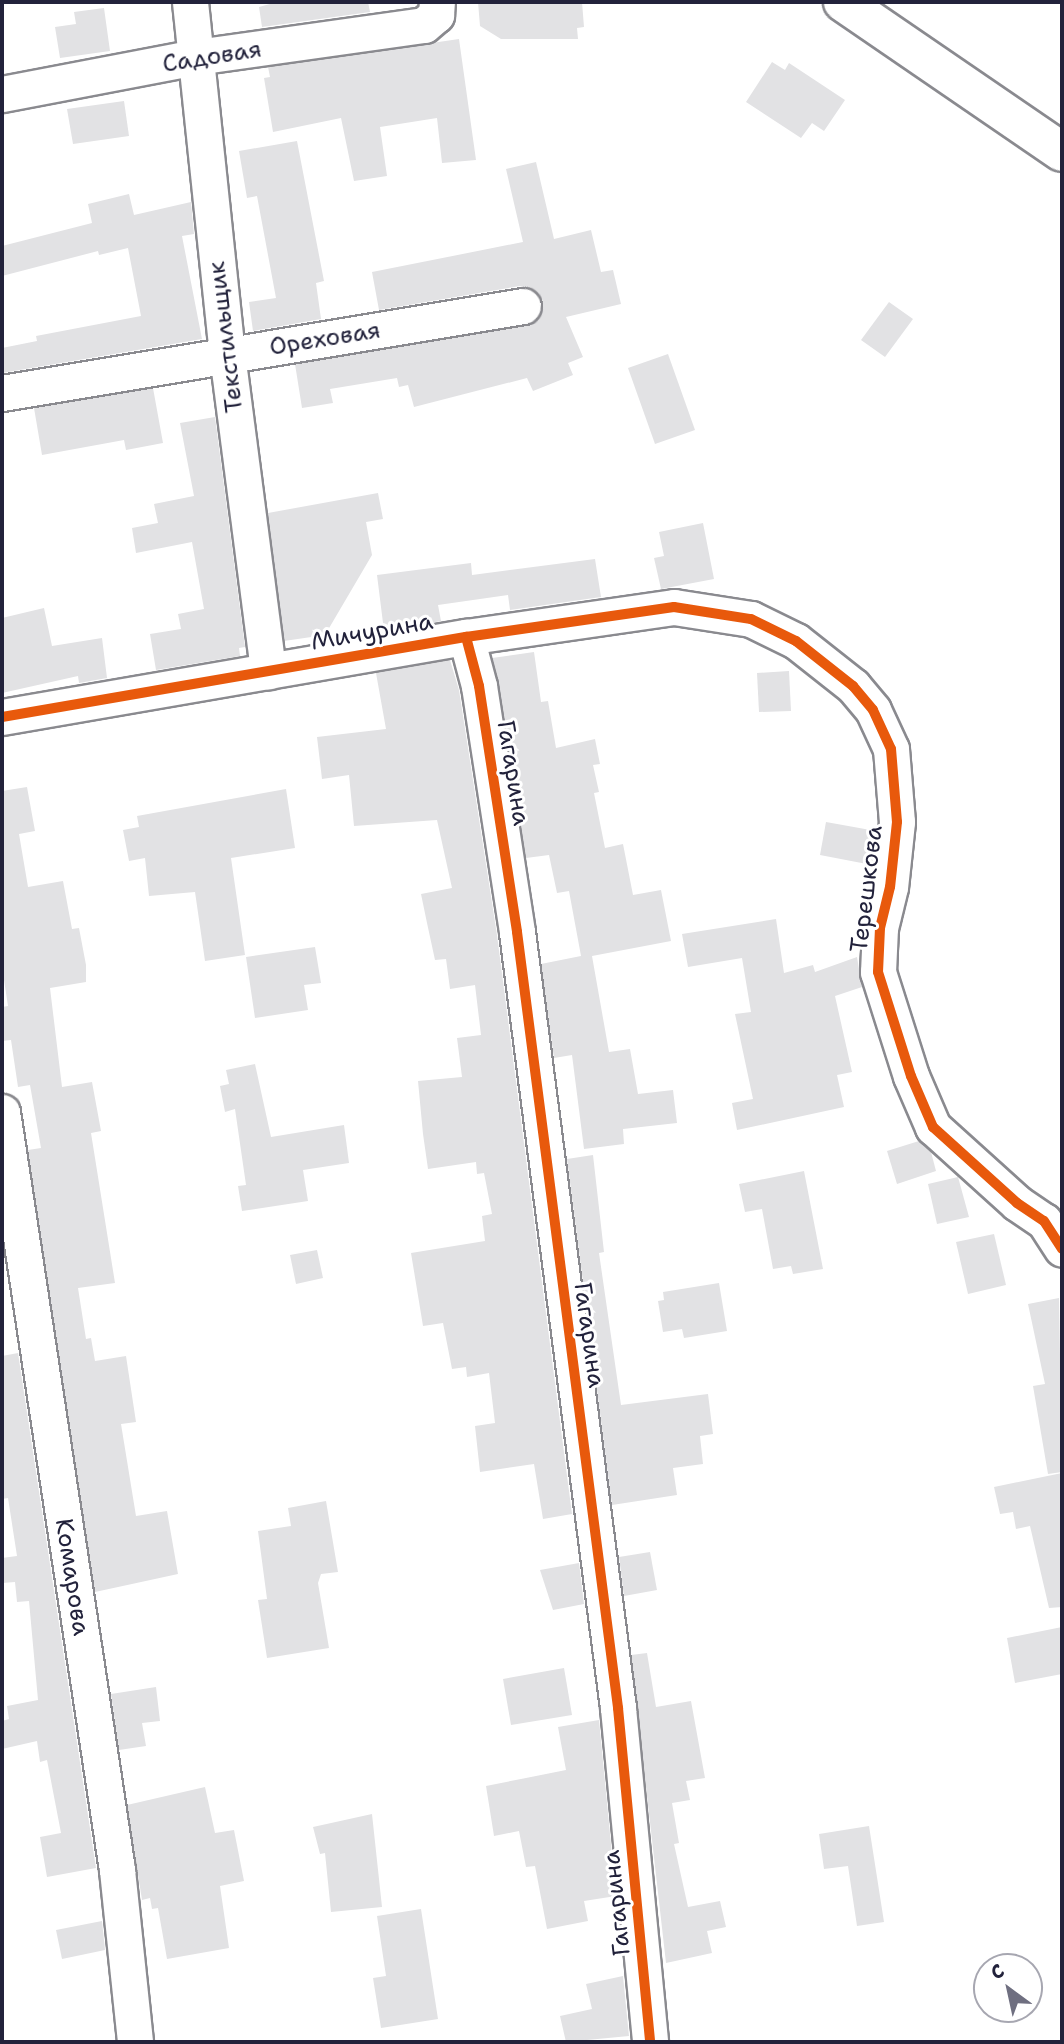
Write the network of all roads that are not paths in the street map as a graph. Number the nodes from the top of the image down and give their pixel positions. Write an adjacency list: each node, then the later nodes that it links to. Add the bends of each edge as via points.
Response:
1 (190, 2): 4 (street, Текстильщик)
2 (843, 2): 6 (street)
3 (430, 13): 4 (street, Садовая)
4 (196, 57): 5 (street, Садовая); 8 (street, Текстильщик)
5 (2, 94)
6 (1062, 152)
7 (523, 306): 8 (street, Ореховая)
8 (227, 354): 9 (street, Ореховая); 12 (street, Текстильщик)
9 (2, 394)
10 (751, 619): 11 (street, Мичурина, via 674,607); 15 (street, Терешкова, via 796,641 831,666 873,710 891,749 897,822 880,928 878,972 891,1021 933,1127 1017,1203 1044,1221)
11 (466, 637): 12 (street, Мичурина); 17 (street, Гагарина, via 479,686 517,932 618,1708)
12 (268, 671): 13 (street, Мичурина)
13 (2, 717)
14 (2, 1112): 16 (street, Комарова, via 117,1870)
15 (1062, 1249)
16 (135, 2042)
17 (650, 2042)

